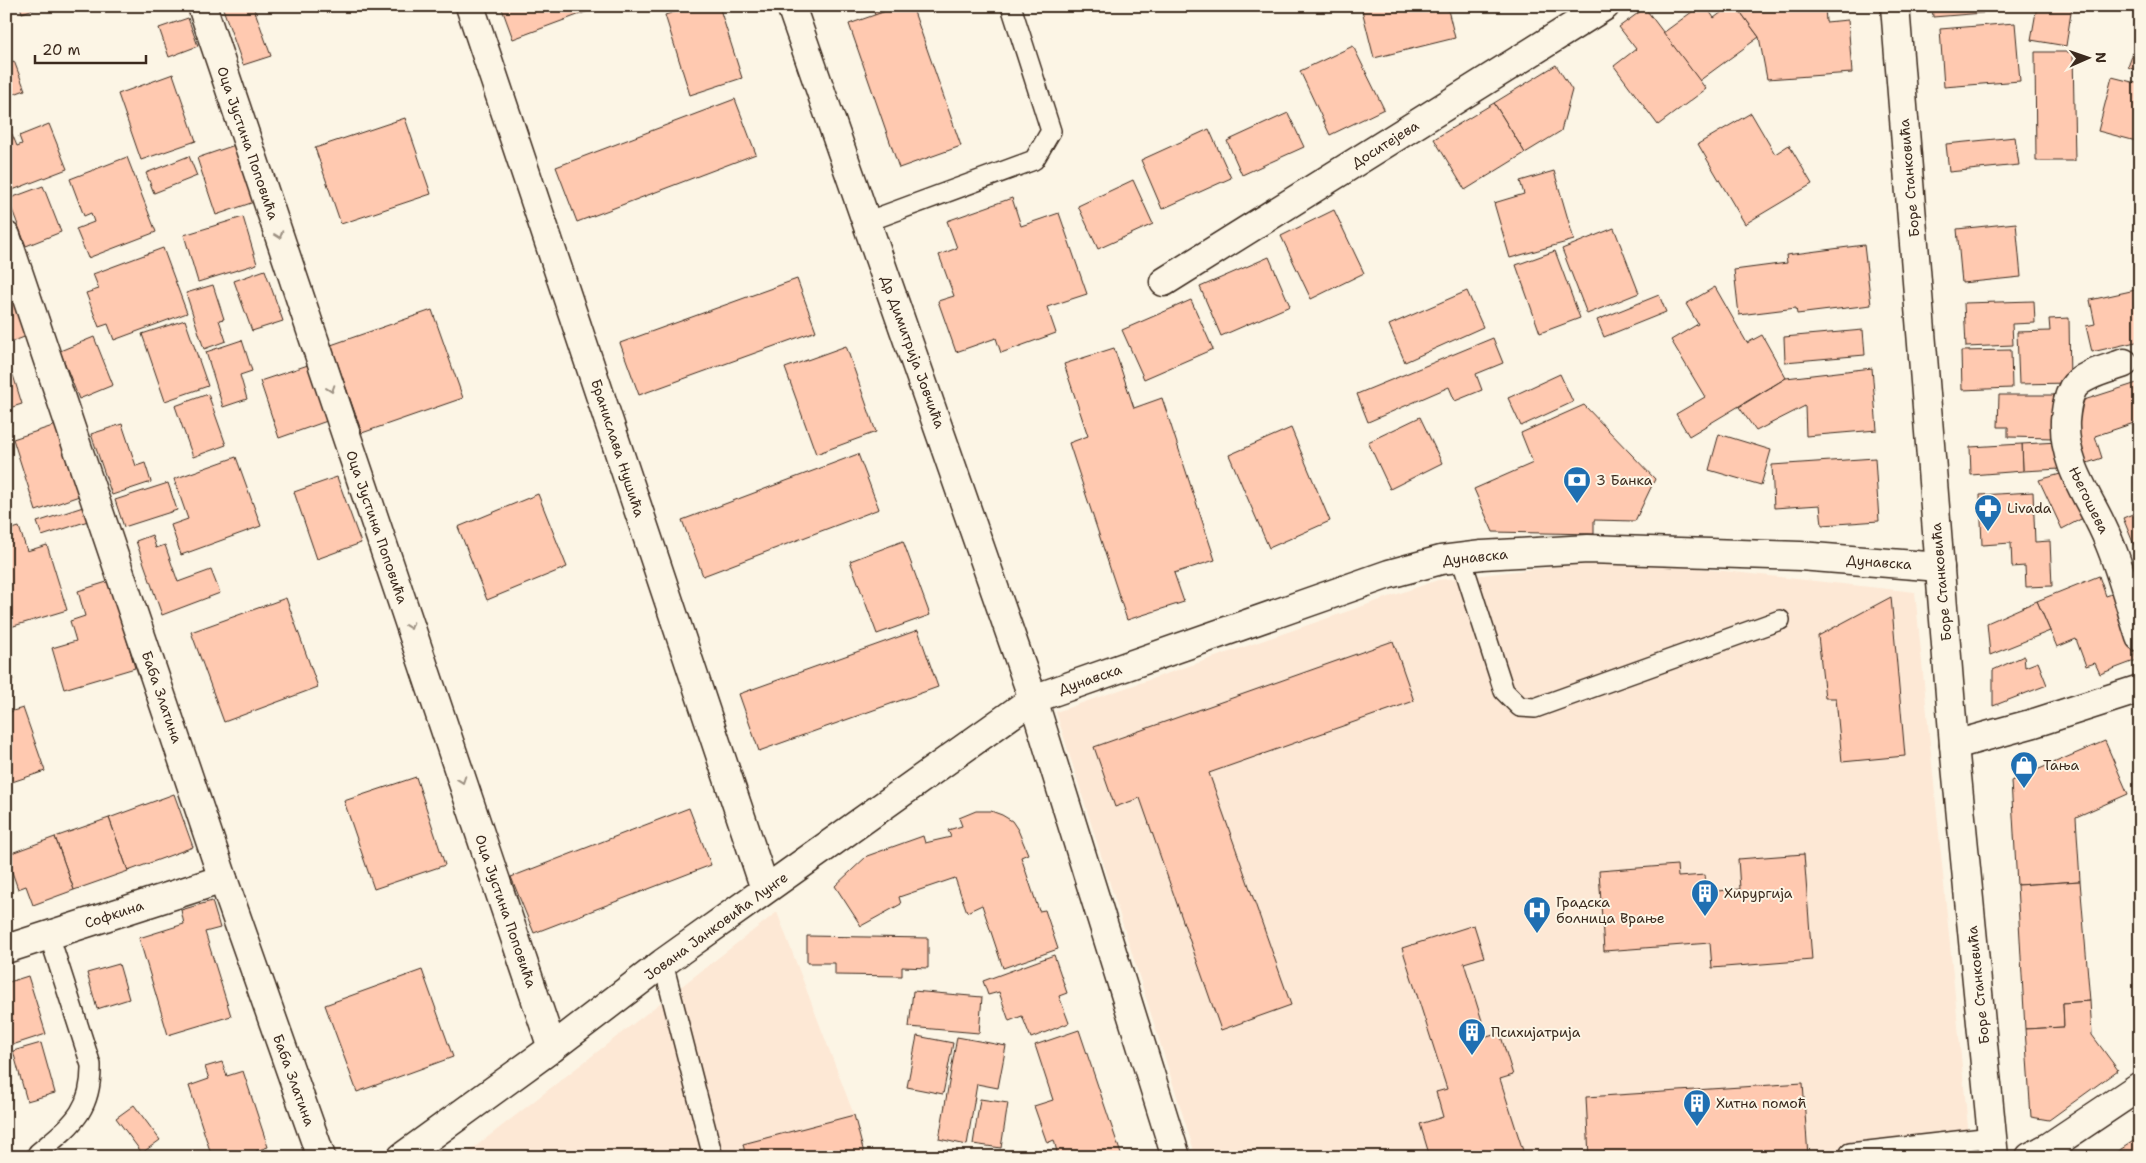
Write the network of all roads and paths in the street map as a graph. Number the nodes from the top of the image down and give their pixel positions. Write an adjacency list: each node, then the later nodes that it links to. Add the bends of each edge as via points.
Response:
1 (202, 6): 23 (street, Оца Јустина Поповића, one-way to 23)
2 (470, 6): 19 (street, Бранислава Нушића)
3 (791, 6): 7 (street, Др Димитрија Јовчића)
4 (1011, 6): 7 (lane, via 1051,131 1034,160)
5 (1605, 6): 9 (street, Доситејева)
6 (1896, 6): 12 (street, Боре Станковића)
7 (866, 222): 16 (street, Др Димитрија Јовчића)
8 (6, 236): 18 (street, Баба Златина)
9 (1164, 282)
10 (2124, 363): 14 (street, Његошева, via 2085,378 2074,387 2066,405 2065,432 2068,457 2109,542)
11 (1461, 558): 12 (street, Дунавска, via 1588,549 1658,550 1800,556); 13 (lane, via 1504,691 1520,707 1535,708); 16 (street, Дунавска, via 1389,574)
12 (1940, 567): 17 (street, Боре Станковића)
13 (1780, 620)
14 (2140, 637)
15 (2140, 689): 17 (street, via 2034,723)
16 (1033, 699): 19 (street, Јована Јанковића Лунге); 31 (street, Др Димитрија Јовчића)
17 (1954, 744): 25 (street, Боре Станковића)
18 (223, 879): 20 (street, Софкина); 28 (street, Баба Златина)
19 (766, 889): 22 (street, Јована Јанковића Лунге)
20 (49, 935): 21 (street, Софкина); 26 (lane, via 91,1065 91,1086 85,1106 75,1122)
21 (6, 949)
22 (663, 963): 23 (street, Јована Јанковића Лунге); 30 (lane)
23 (552, 1048): 29 (street, Јована Јанковића Лунге)
24 (2140, 1086): 32 (street)
25 (1993, 1147): 27 (lane)
26 (38, 1153)
27 (1850, 1153)
28 (321, 1157)
29 (402, 1157)
30 (713, 1157)
31 (1176, 1157)
32 (2030, 1157)

